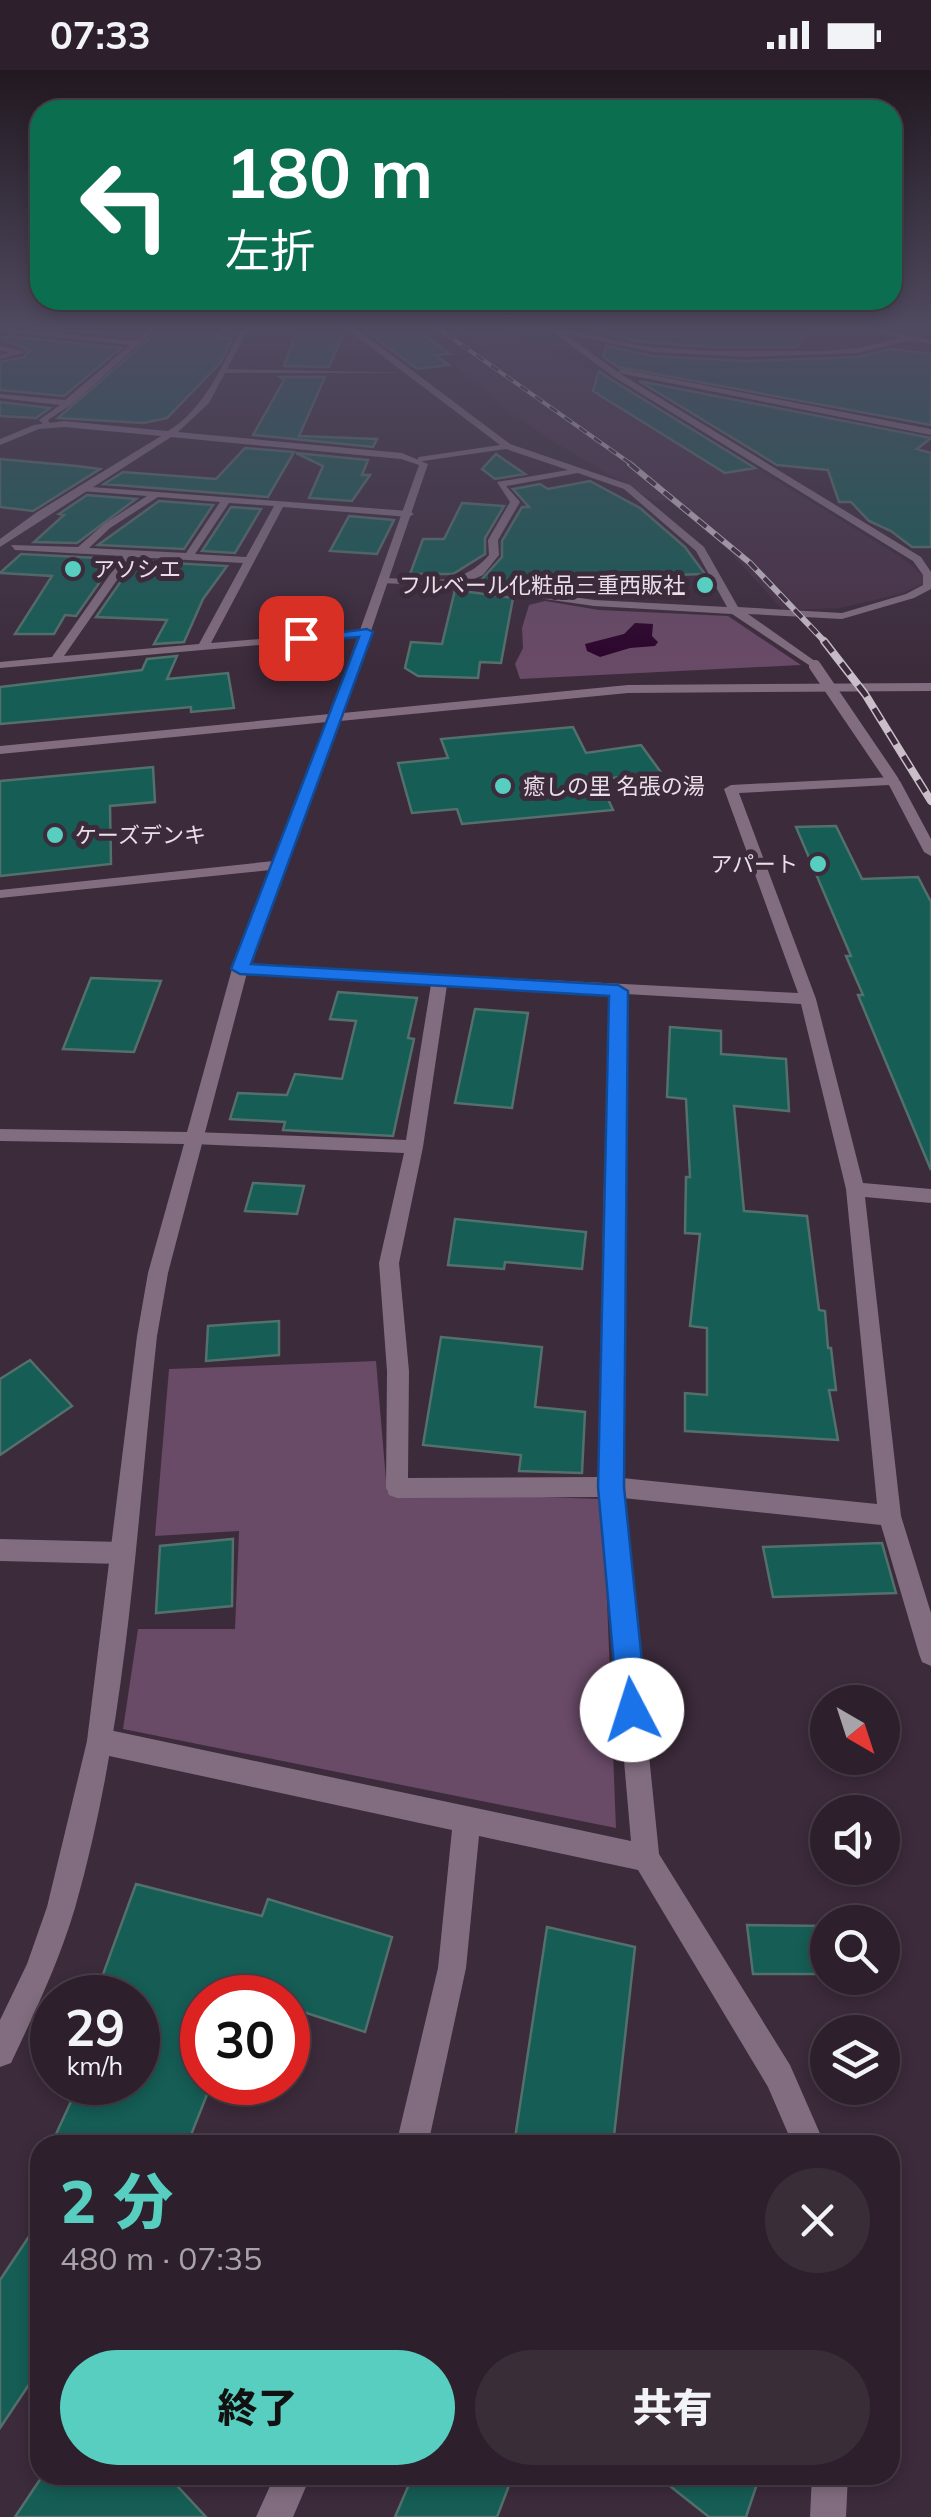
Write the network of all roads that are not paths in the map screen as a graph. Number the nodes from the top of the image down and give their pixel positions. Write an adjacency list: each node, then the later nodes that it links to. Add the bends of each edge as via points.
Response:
1 (166, 438): 8 (street)
2 (203, 438): 6 (street)
3 (496, 438): 5 (street)
4 (722, 438): 21 (street, via 917,559 928,574 921,591 842,616)
5 (507, 446): 6 (street); 7 (street)
6 (419, 460): 12 (street, via 424,468)
7 (579, 470): 20 (street, via 500,484 515,502 493,540 494,555 480,572); 21 (street, via 636,492 696,544)
8 (81, 488): 9 (street); 13 (street)
9 (154, 495): 10 (street); 15 (street)
10 (226, 500): 11 (street); 17 (street)
11 (280, 504): 12 (street); 18 (street)
12 (409, 514): 19 (street)
13 (0, 544)
14 (14, 547): 15 (street)
15 (79, 552): 16 (street)
16 (130, 554): 17 (street); 24 (street)
17 (189, 556): 18 (street)
18 (249, 560): 23 (street)
19 (384, 581): 20 (street); 22 (street)
20 (453, 583): 21 (street, via 594,603)
21 (734, 610): 29 (street, bridge, via 815,666)
22 (367, 632): 23 (street); 27 (street)
23 (203, 647): 24 (street)
24 (56, 661): 25 (street)
25 (0, 666)
26 (931, 686): 27 (street, via 628,689)
27 (333, 716): 28 (street); 31 (street)
28 (0, 750)
29 (893, 782): 30 (street); 36 (street, via 731,789)
30 (931, 852)
31 (280, 865): 32 (street); 33 (street)
32 (0, 894)
33 (240, 969): 34 (street); 38 (street)
34 (440, 978): 35 (street); 39 (street)
35 (618, 991): 36 (street); 42 (street)
36 (808, 999): 40 (street)
37 (0, 1136): 38 (street)
38 (193, 1138): 39 (street); 45 (street, via 146,1336)
39 (414, 1147): 42 (street, via 389,1264 398,1371 397,1488)
40 (855, 1189): 41 (street); 43 (street)
41 (931, 1196)
42 (611, 1487): 43 (street); 49 (street)
43 (890, 1516): 46 (street)
44 (0, 1550): 45 (street)
45 (121, 1553): 47 (street)
46 (931, 1654)
47 (100, 1740): 48 (street); 50 (street, via 62,1908)
48 (466, 1820): 49 (street); 51 (street, via 452,1968)
49 (646, 1858): 52 (street, via 779,2076)
50 (0, 2052)
51 (414, 2135)
52 (805, 2135)
53 (288, 2485): 55 (street)
54 (830, 2485): 56 (street)
55 (274, 2517)
56 (828, 2517)

